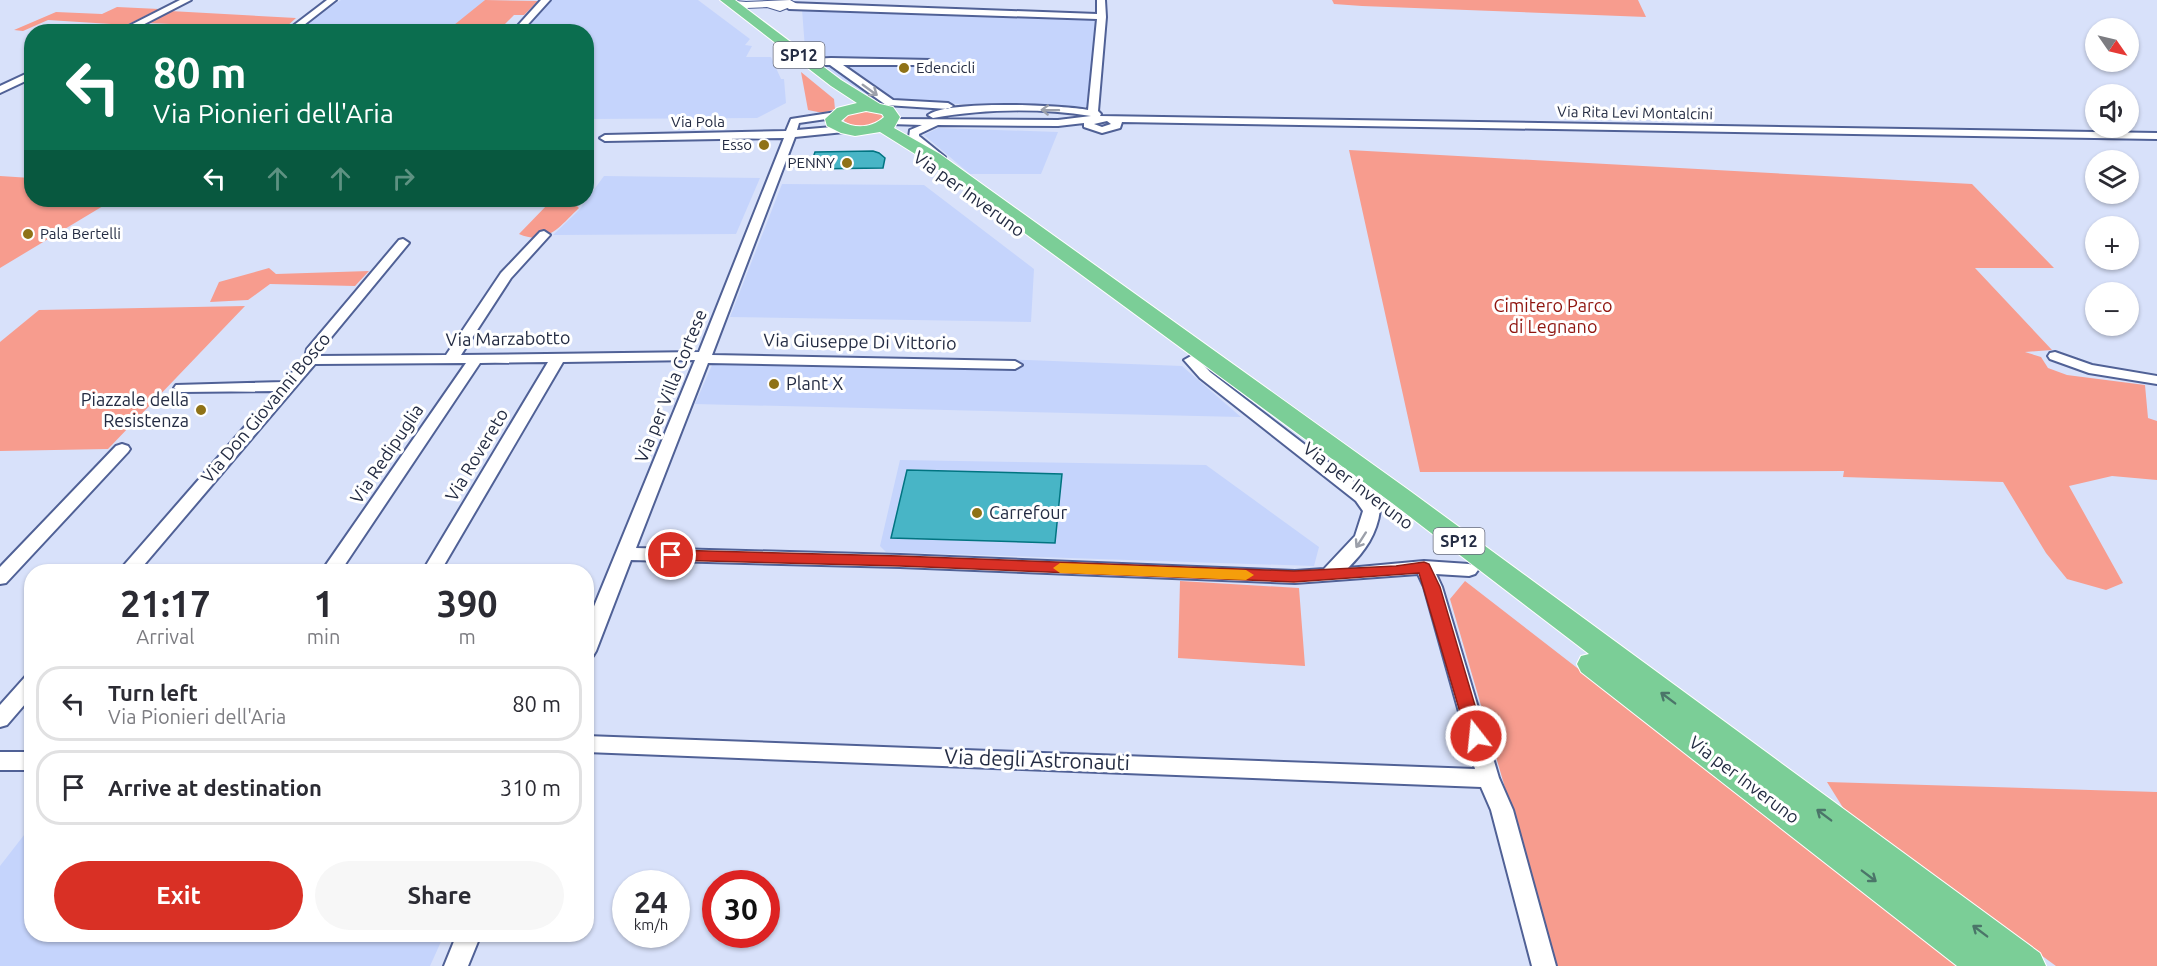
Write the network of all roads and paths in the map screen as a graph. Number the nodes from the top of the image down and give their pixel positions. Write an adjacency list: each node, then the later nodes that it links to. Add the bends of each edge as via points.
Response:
1 (187, 0): 9 (street)
2 (332, 0): 10 (street)
3 (546, 0): 11 (street)
4 (712, 0): 19 (main road, Via per Inveruno / SP12)
5 (728, 0): 7 (street, via 746,5); 12 (main road, Via per Inveruno / SP12)
6 (1101, 0): 8 (street)
7 (784, 3): 8 (street); 12 (street, via 763,14 759,20)
8 (1102, 17): 20 (street)
9 (138, 24)
10 (300, 24)
11 (524, 24)
12 (763, 27): 14 (main road, Via per Inveruno / SP12)
13 (831, 61): 14 (street); 15 (street); 18 (street, one-way to 18, via 890,104 915,106)
14 (810, 62): 19 (main road, Via per Inveruno / SP12, via 836,83)
15 (928, 62)
16 (24, 79): 17 (street)
17 (0, 90)
18 (933, 115): 19 (street); 19 (street); 20 (street, one-way to 18, via 1070,110 968,109); 21 (street); 21 (street); 26 (street, Via per Inveruno, via 914,132 914,137)
19 (865, 119): 23 (street); 23 (street, via 826,130); 26 (main road, Via per Inveruno / SP12); 35 (main road, Via per Inveruno / SP12)
20 (1094, 120): 21 (street); 22 (street, Via Rita Levi Montalcini); 22 (street)
21 (989, 122)
22 (1111, 122): 24 (street, Via Rita Levi Montalcini)
23 (793, 128): 25 (street, Via Pola); 30 (street, Via per Villa Cortese)
24 (2157, 137)
25 (605, 138)
26 (949, 169): 60 (main road, Via per Inveruno / SP12, one-way to 26, via 1401,497)
27 (544, 235): 33 (street, via 507,276)
28 (403, 243): 32 (street, Via Don Giovanni Bosco, via 312,352)
29 (2055, 356): 37 (street, via 2089,369)
30 (704, 357): 31 (street, Via Marzabotto); 36 (street, Via Giuseppe Di Vittorio); 41 (street, Via per Villa Cortese)
31 (558, 358): 34 (street, Via Marzabotto); 44 (street, Via Rovereto)
32 (312, 359): 33 (street, Via Marzabotto); 38 (street, Via Don Giovanni Bosco)
33 (451, 359): 34 (street, Via Marzabotto)
34 (476, 359): 43 (street, Via Redipuglia)
35 (1191, 360): 46 (main road, Via per Inveruno / SP12); 47 (street, one-way to 47, via 1362,497 1372,510 1371,524 1360,544)
36 (1015, 365)
37 (2157, 380)
38 (288, 387): 39 (street); 42 (street, Via Don Giovanni Bosco)
39 (181, 388)
40 (122, 449): 48 (street)
41 (625, 554): 47 (street); 49 (street, Via per Villa Cortese)
42 (134, 564)
43 (335, 564)
44 (435, 564)
45 (1424, 567): 46 (street); 47 (street); 55 (street)
46 (1469, 570): 59 (main road, Via per Inveruno / SP12, one-way to 59)
47 (1329, 575)
48 (0, 578)
49 (594, 631)
50 (24, 691): 51 (street)
51 (0, 719)
52 (594, 744): 55 (street, Via degli Astronauti)
53 (24, 760): 54 (street)
54 (0, 761)
55 (1488, 778): 58 (street, via 1502,810)
56 (466, 942): 57 (street)
57 (456, 966)
58 (1544, 966)
59 (1987, 966)
60 (2027, 966)

